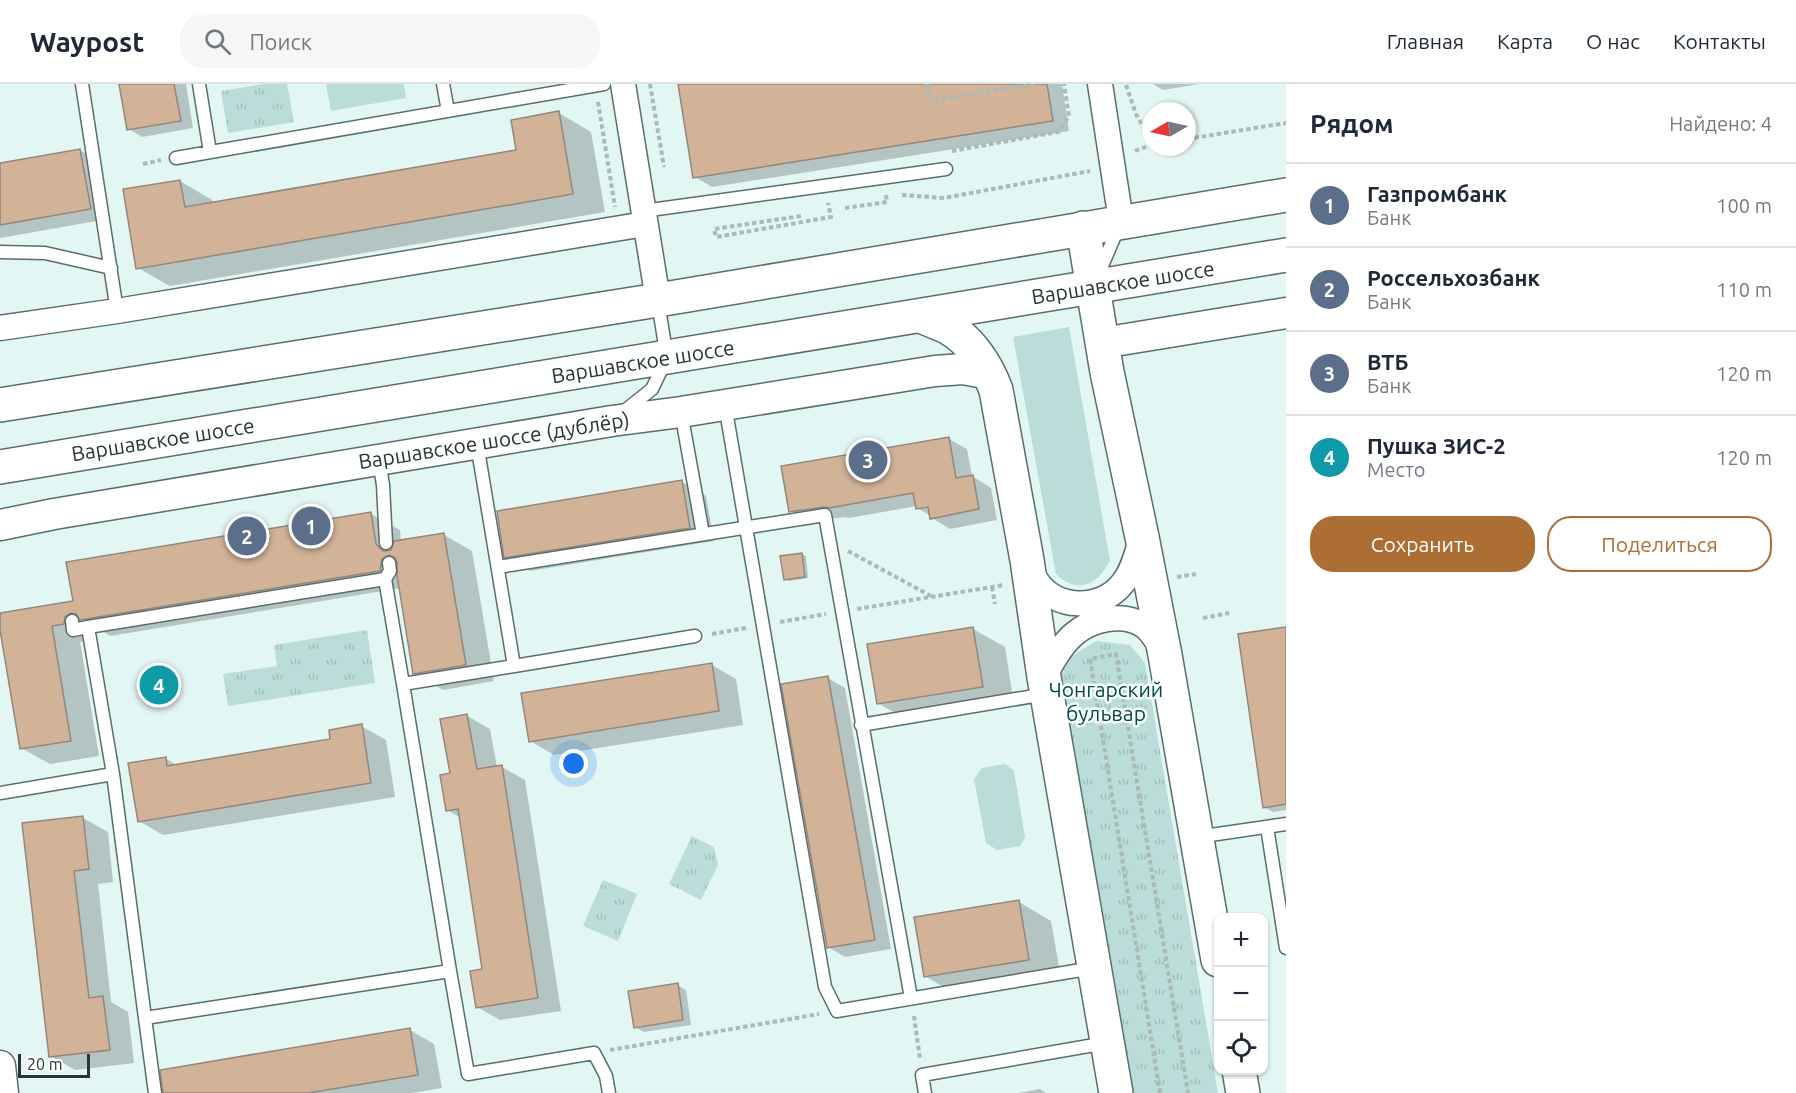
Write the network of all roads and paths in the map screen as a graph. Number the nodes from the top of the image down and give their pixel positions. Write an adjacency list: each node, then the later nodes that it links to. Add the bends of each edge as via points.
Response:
1 (82, 84): 35 (lane)
2 (200, 84): 16 (lane)
3 (443, 84): 12 (lane)
4 (623, 84): 29 (street)
5 (650, 84): 19 (path)
6 (927, 84): 7 (path, via 929,101)
7 (1034, 84)
8 (1064, 84): 17 (path, via 1069,116 1058,132)
9 (1100, 84): 30 (street)
10 (1126, 84): 14 (path)
11 (599, 85): 12 (lane); 32 (path)
12 (448, 111): 16 (lane)
13 (1286, 123): 15 (path)
14 (1142, 125)
15 (1196, 138)
16 (210, 152): 18 (lane)
17 (952, 152)
18 (176, 158)
19 (664, 167)
20 (946, 169): 22 (lane)
21 (1088, 172): 23 (path, via 944,198)
22 (883, 178): 23 (path); 29 (lane)
23 (886, 194): 25 (path); 27 (path, via 887,202)
24 (1286, 195): 30 (main road)
25 (874, 196)
26 (828, 203): 28 (path, via 831,217 716,237 714,229)
27 (845, 208)
28 (801, 216)
29 (644, 218): 32 (street); 37 (street)
30 (1121, 221): 31 (main road); 36 (lane)
31 (1083, 228): 36 (main road); 37 (main road)
32 (619, 229): 38 (street)
33 (0, 252): 35 (lane, via 45,253)
34 (1286, 255): 36 (main road, Варшавское шоссе)
35 (111, 268): 38 (lane)
36 (1093, 288): 40 (main road, Варшавское шоссе); 42 (main road)
37 (658, 300): 43 (lane); 45 (main road)
38 (117, 311): 41 (street)
39 (1286, 313): 42 (street)
40 (921, 316): 43 (main road, Варшавское шоссе); 44 (main road, via 948,328 970,345)
41 (0, 328)
42 (1102, 343): 55 (main road)
43 (667, 358): 48 (lane, via 652,389); 51 (main road, Варшавское шоссе)
44 (990, 374): 46 (street, Варшавское шоссе (дублёр), via 963,369 935,371); 58 (main road)
45 (0, 405)
46 (725, 405): 47 (street, Варшавское шоссе (дублёр)); 53 (lane)
47 (681, 412): 48 (street, Варшавское шоссе (дублёр)); 54 (lane)
48 (612, 421): 49 (street, Варшавское шоссе (дублёр))
49 (477, 444): 50 (street, Варшавское шоссе (дублёр)); 60 (lane)
50 (379, 459): 52 (street, Варшавское шоссе (дублёр)); 57 (lane)
51 (0, 467)
52 (0, 525)
53 (746, 528): 54 (lane); 56 (lane, via 825,514); 87 (lane, via 825,987)
54 (703, 534): 60 (lane)
55 (1142, 537): 58 (street, via 1122,585 1103,600 1079,604 1055,598 1037,582); 72 (main road)
56 (829, 540): 65 (path); 76 (lane)
57 (386, 543)
58 (1027, 560): 75 (main road)
59 (389, 563): 63 (lane)
60 (498, 567): 73 (lane)
61 (1196, 574): 62 (path)
62 (1174, 577)
63 (385, 579): 70 (lane); 74 (lane)
64 (992, 587): 66 (path)
65 (932, 597)
66 (995, 604)
67 (1229, 613): 68 (path)
68 (1203, 618)
69 (72, 621): 70 (lane, via 74,630)
70 (88, 627): 77 (lane)
71 (695, 636): 73 (lane)
72 (1165, 655): 75 (street, via 1154,635 1142,624 1115,618 1089,623 1058,652); 81 (main road)
73 (514, 666): 74 (lane)
74 (403, 684): 85 (lane)
75 (1045, 686): 76 (lane); 84 (main road)
76 (861, 725): 86 (lane)
77 (113, 774): 78 (lane); 88 (lane)
78 (0, 793)
79 (1286, 824): 80 (lane)
80 (1267, 827): 81 (lane); 83 (lane)
81 (1196, 838): 82 (main road)
82 (1214, 938)
83 (1286, 948)
84 (1094, 968): 86 (lane); 90 (main road)
85 (450, 971): 88 (lane); 91 (lane, via 468,1074)
86 (911, 998): 87 (lane); 89 (path)
87 (837, 1011): 91 (path)
88 (145, 1018): 95 (lane)
89 (918, 1042)
90 (1107, 1043): 97 (lane, via 922,1075); 98 (main road)
91 (594, 1053): 96 (lane, via 606,1076)
92 (0, 1066): 94 (street)
93 (1240, 1075): 101 (main road)
94 (3, 1093)
95 (155, 1093)
96 (609, 1093)
97 (925, 1093)
98 (1116, 1093)
99 (1160, 1093): 100 (path, via 1090,659 1116,654)
100 (1188, 1093)
101 (1243, 1093)

